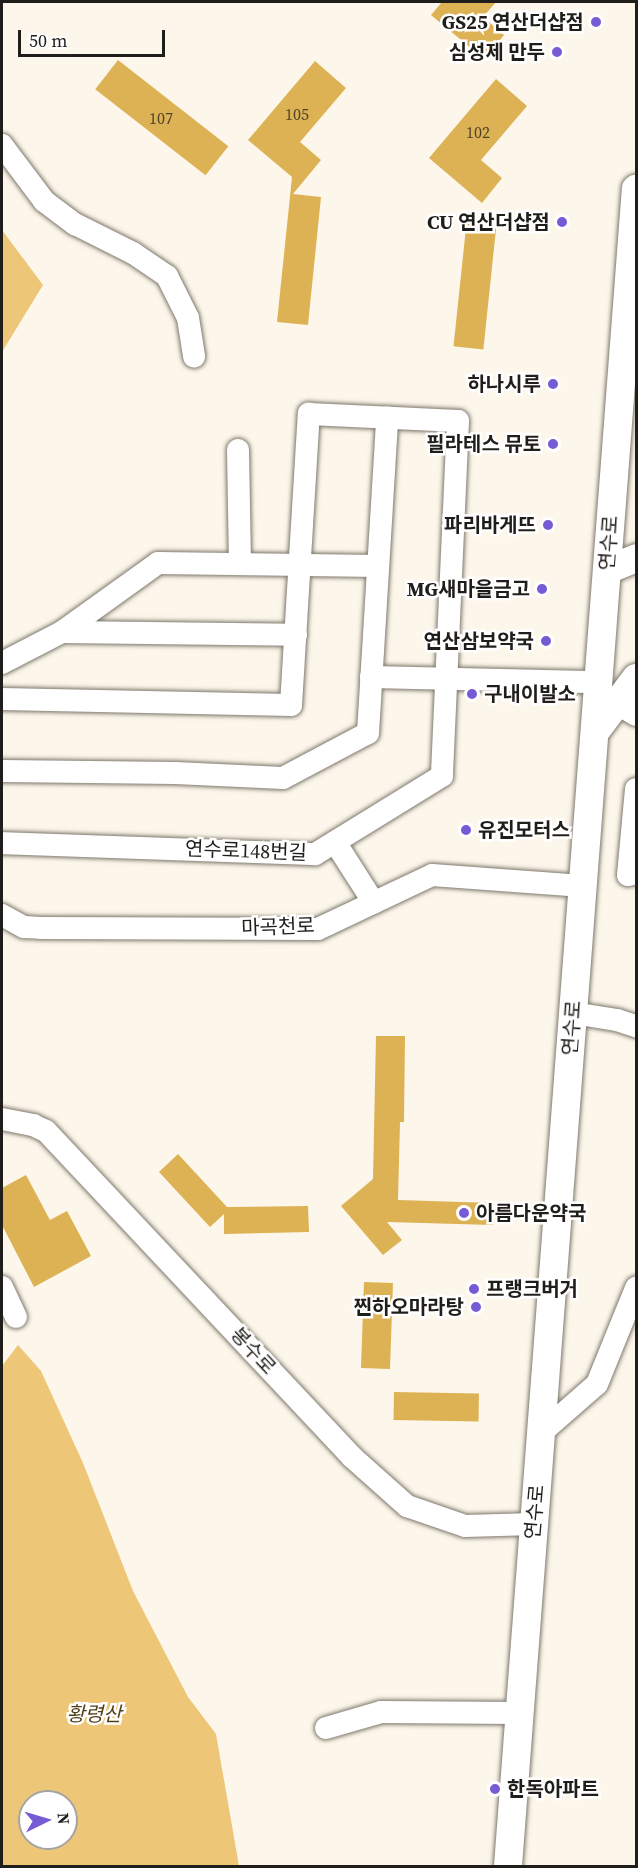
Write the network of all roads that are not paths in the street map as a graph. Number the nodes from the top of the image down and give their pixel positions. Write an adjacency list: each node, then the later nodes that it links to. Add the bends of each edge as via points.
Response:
1 (2, 145): 3 (street, via 44,201 75,224 133,253 167,276 188,318)
2 (636, 189): 4 (main road, 연수로)
3 (194, 357)
4 (623, 369): 5 (main road); 12 (main road, 연수로)
5 (636, 396)
6 (387, 418): 10 (street, 연수로148번길, via 309,414); 11 (street); 18 (street, 연수로148번길, via 458,421)
7 (238, 450): 9 (street)
8 (636, 558): 12 (main road)
9 (240, 564): 10 (street); 13 (street, via 158,563)
10 (300, 565): 11 (street); 14 (street, 연수로148번길)
11 (378, 566): 16 (street)
12 (607, 570): 20 (main road, 연수로)
13 (62, 632): 14 (street); 15 (street)
14 (296, 635): 19 (street, 연수로148번길, via 291,705)
15 (2, 663)
16 (371, 677): 18 (street); 21 (street, via 368,733 283,778)
17 (636, 678): 20 (main road)
18 (447, 679): 20 (street); 23 (street, 연수로148번길, via 442,776)
19 (2, 699)
20 (617, 700): 26 (main road, 연수로, via 595,732)
21 (2, 771)
22 (636, 789): 25 (street)
23 (335, 842): 24 (street, 연수로148번길, via 315,854); 27 (street)
24 (2, 843)
25 (632, 874)
26 (583, 886): 27 (street, 마곡천로, via 432,875); 29 (main road, 연수로)
27 (374, 903): 28 (street, 마곡천로, via 318,929 41,928 24,927)
28 (2, 915)
29 (573, 1013): 30 (street); 35 (main road, 연수로)
30 (636, 1026)
31 (2, 1119): 36 (street, 봉수로, via 46,1131 352,1456 407,1506 465,1526)
32 (2, 1287): 34 (street)
33 (636, 1288): 35 (street, via 597,1384)
34 (16, 1317)
35 (541, 1433): 36 (main road, 연수로)
36 (534, 1524): 37 (main road, 연수로)
37 (519, 1713): 38 (street, via 381,1712); 39 (main road, 연수로)
38 (326, 1728)
39 (508, 1866)

